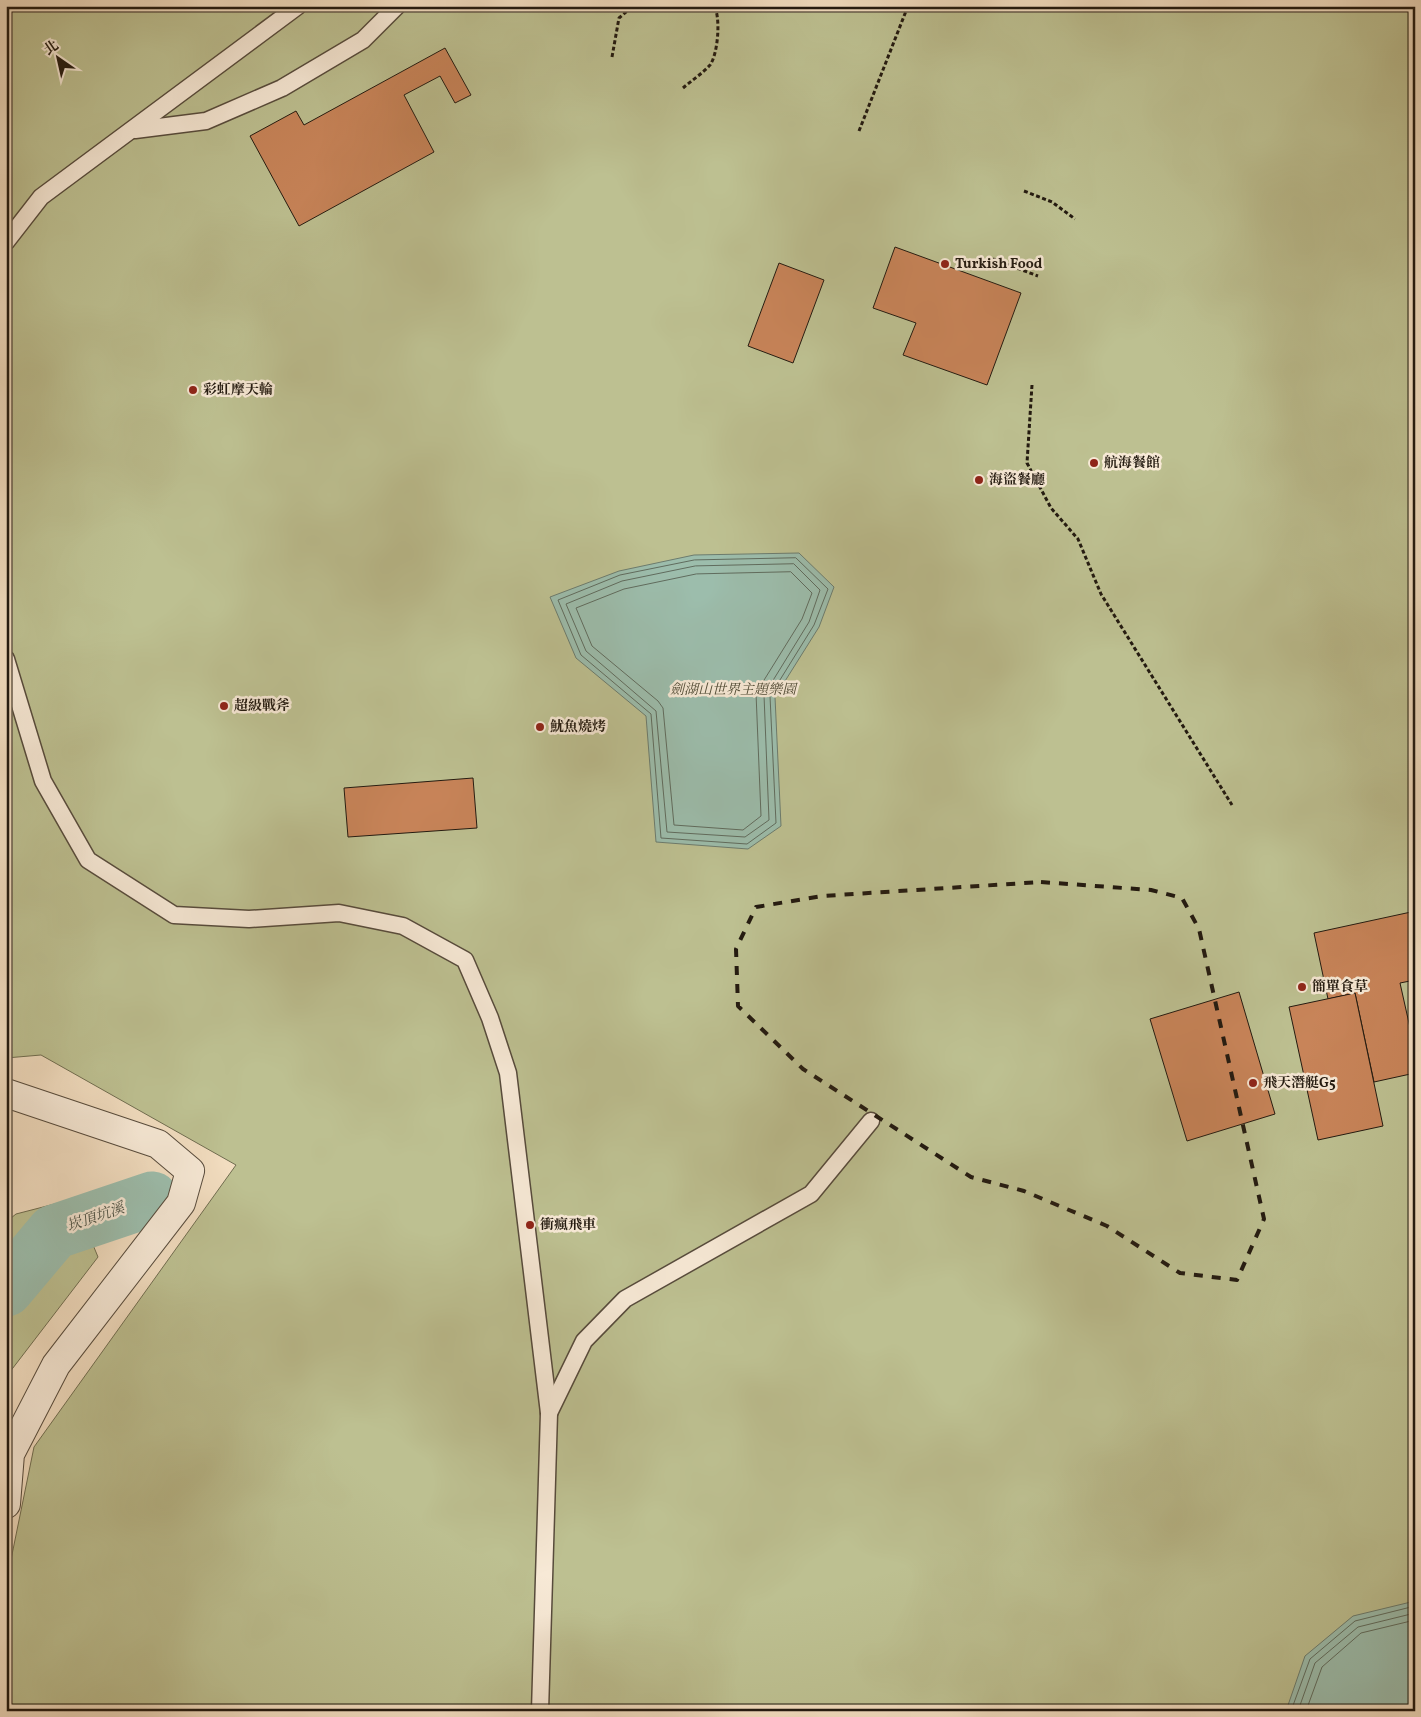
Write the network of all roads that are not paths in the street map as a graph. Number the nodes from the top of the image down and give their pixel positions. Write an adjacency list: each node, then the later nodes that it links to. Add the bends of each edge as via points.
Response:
1 (298, 6): 3 (lane)
2 (397, 6): 3 (lane, via 363,40 282,88 206,122)
3 (133, 130): 4 (lane, via 41,197)
4 (6, 242)
5 (6, 659): 8 (lane, via 43,781 88,860 174,915 248,919 339,913 403,926 465,960 490,1018 508,1074)
6 (6, 1093): 9 (street, via 158,1144 190,1171 181,1203 56,1365 10,1454)
7 (871, 1121): 8 (lane, via 811,1194 625,1299 584,1341)
8 (549, 1412): 10 (lane)
9 (6, 1504)
10 (540, 1711)

